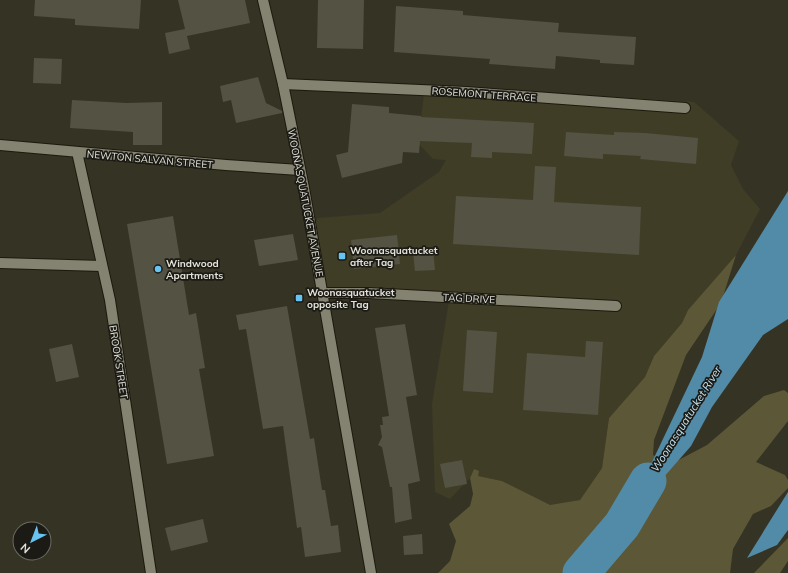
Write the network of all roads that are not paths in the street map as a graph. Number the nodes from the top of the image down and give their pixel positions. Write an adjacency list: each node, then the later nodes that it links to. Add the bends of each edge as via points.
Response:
1 (264, 0): 2 (street, WOONASQUATUCKET AVENUE)
2 (283, 84): 3 (street, ROSEMONT TERRACE, via 466,92); 6 (street, WOONASQUATUCKET AVENUE)
3 (685, 108)
4 (0, 145): 5 (street, NEWTON SALVAN STREET)
5 (76, 152): 6 (street, NEWTON SALVAN STREET); 8 (street, BROOK STREET)
6 (300, 170): 9 (street, WOONASQUATUCKET AVENUE)
7 (0, 263): 8 (street)
8 (102, 266): 11 (street, BROOK STREET, via 110,300)
9 (323, 293): 10 (street, TAG DRIVE); 12 (street, WOONASQUATUCKET AVENUE)
10 (616, 306)
11 (151, 573)
12 (370, 573)

